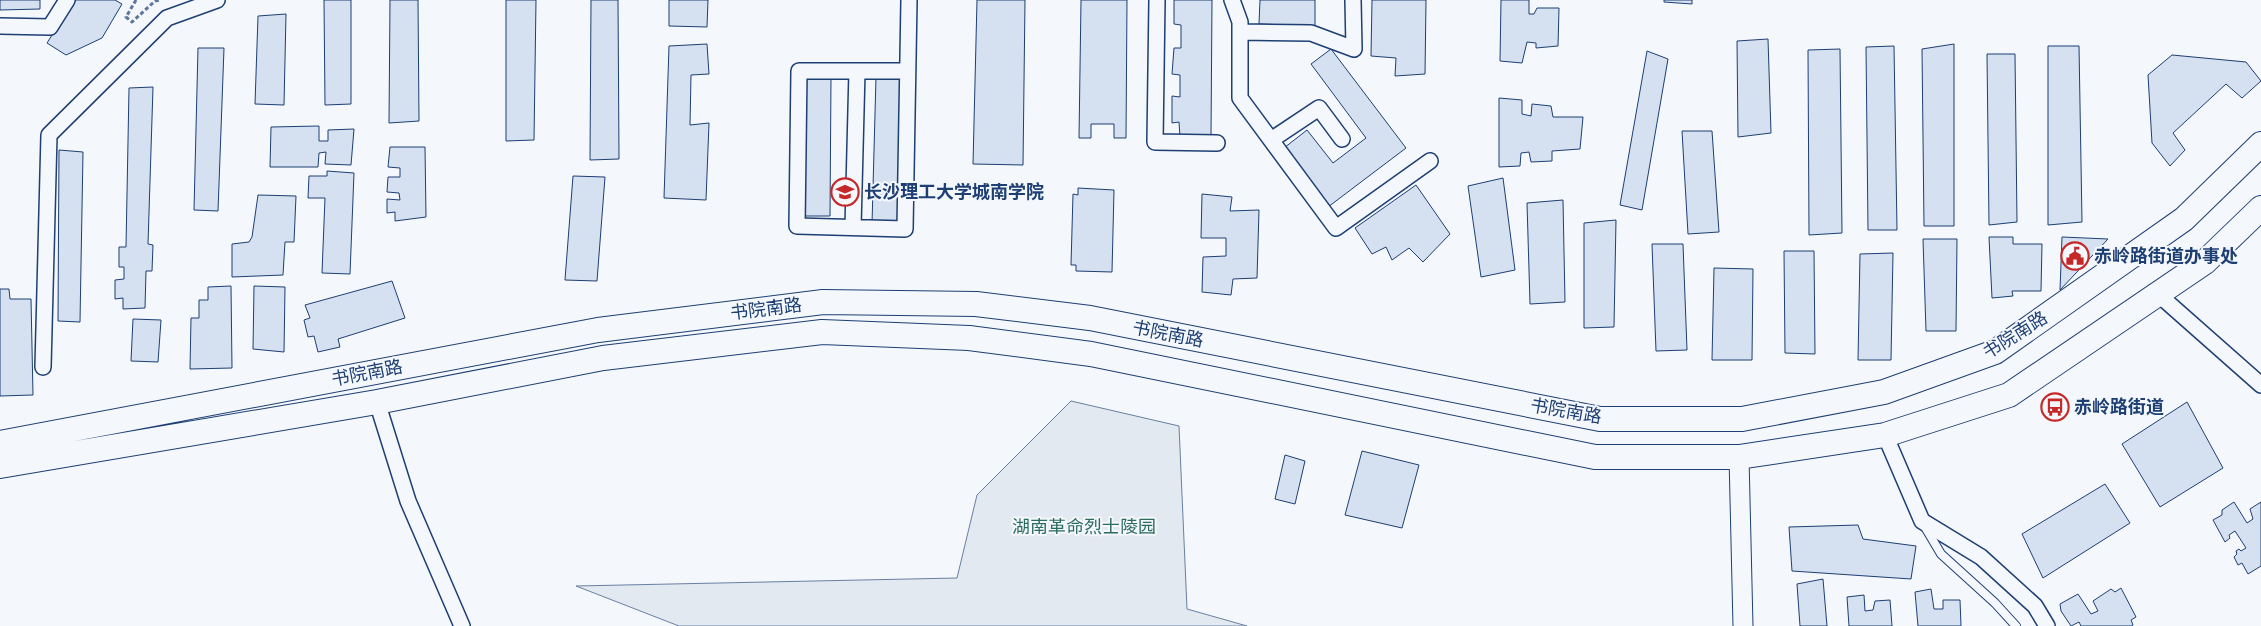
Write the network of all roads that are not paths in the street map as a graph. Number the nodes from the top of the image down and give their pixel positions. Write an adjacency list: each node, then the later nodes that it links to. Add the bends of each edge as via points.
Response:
1 (67, 0): 7 (street, via 50,27)
2 (217, 0): 19 (street, via 168,18 49,134)
3 (909, 0): 10 (street)
4 (1157, 0): 13 (street, via 1155,142)
5 (1232, 0): 8 (street)
6 (1353, 0): 8 (street, via 1354,49 1311,32)
7 (0, 26)
8 (1240, 32): 12 (street, via 1240,98)
9 (856, 71): 10 (street); 17 (street); 17 (street, via 799,70 797,226)
10 (907, 71): 17 (street, via 905,228)
11 (1342, 139): 12 (street, via 1319,108)
12 (1271, 140): 15 (street, via 1336,228)
13 (1218, 143)
14 (2261, 144): 23 (main road, 书院南路, via 2184,219 1995,352 1884,392 1742,419 1600,418 1080,317 976,304 823,302 598,330)
15 (1430, 161)
16 (2261, 208): 18 (main road, 书院南路, via 2205,262)
17 (853, 227)
18 (2158, 294): 20 (street); 22 (main road, 书院南路, via 2009,395)
19 (43, 367)
20 (2261, 385)
21 (378, 402): 24 (main road, 书院南路, via 603,358 822,332 970,338 1091,354 1595,457); 25 (main road, 书院南路); 27 (street, via 408,501)
22 (1885, 435): 24 (main road, 书院南路); 26 (street)
23 (0, 443)
24 (1739, 457): 28 (street)
25 (0, 466)
26 (1922, 521): 29 (lane, via 1942,554); 30 (street, via 1981,557 2035,606)
27 (462, 626)
28 (1743, 626)
29 (2016, 626)
30 (2047, 626)

